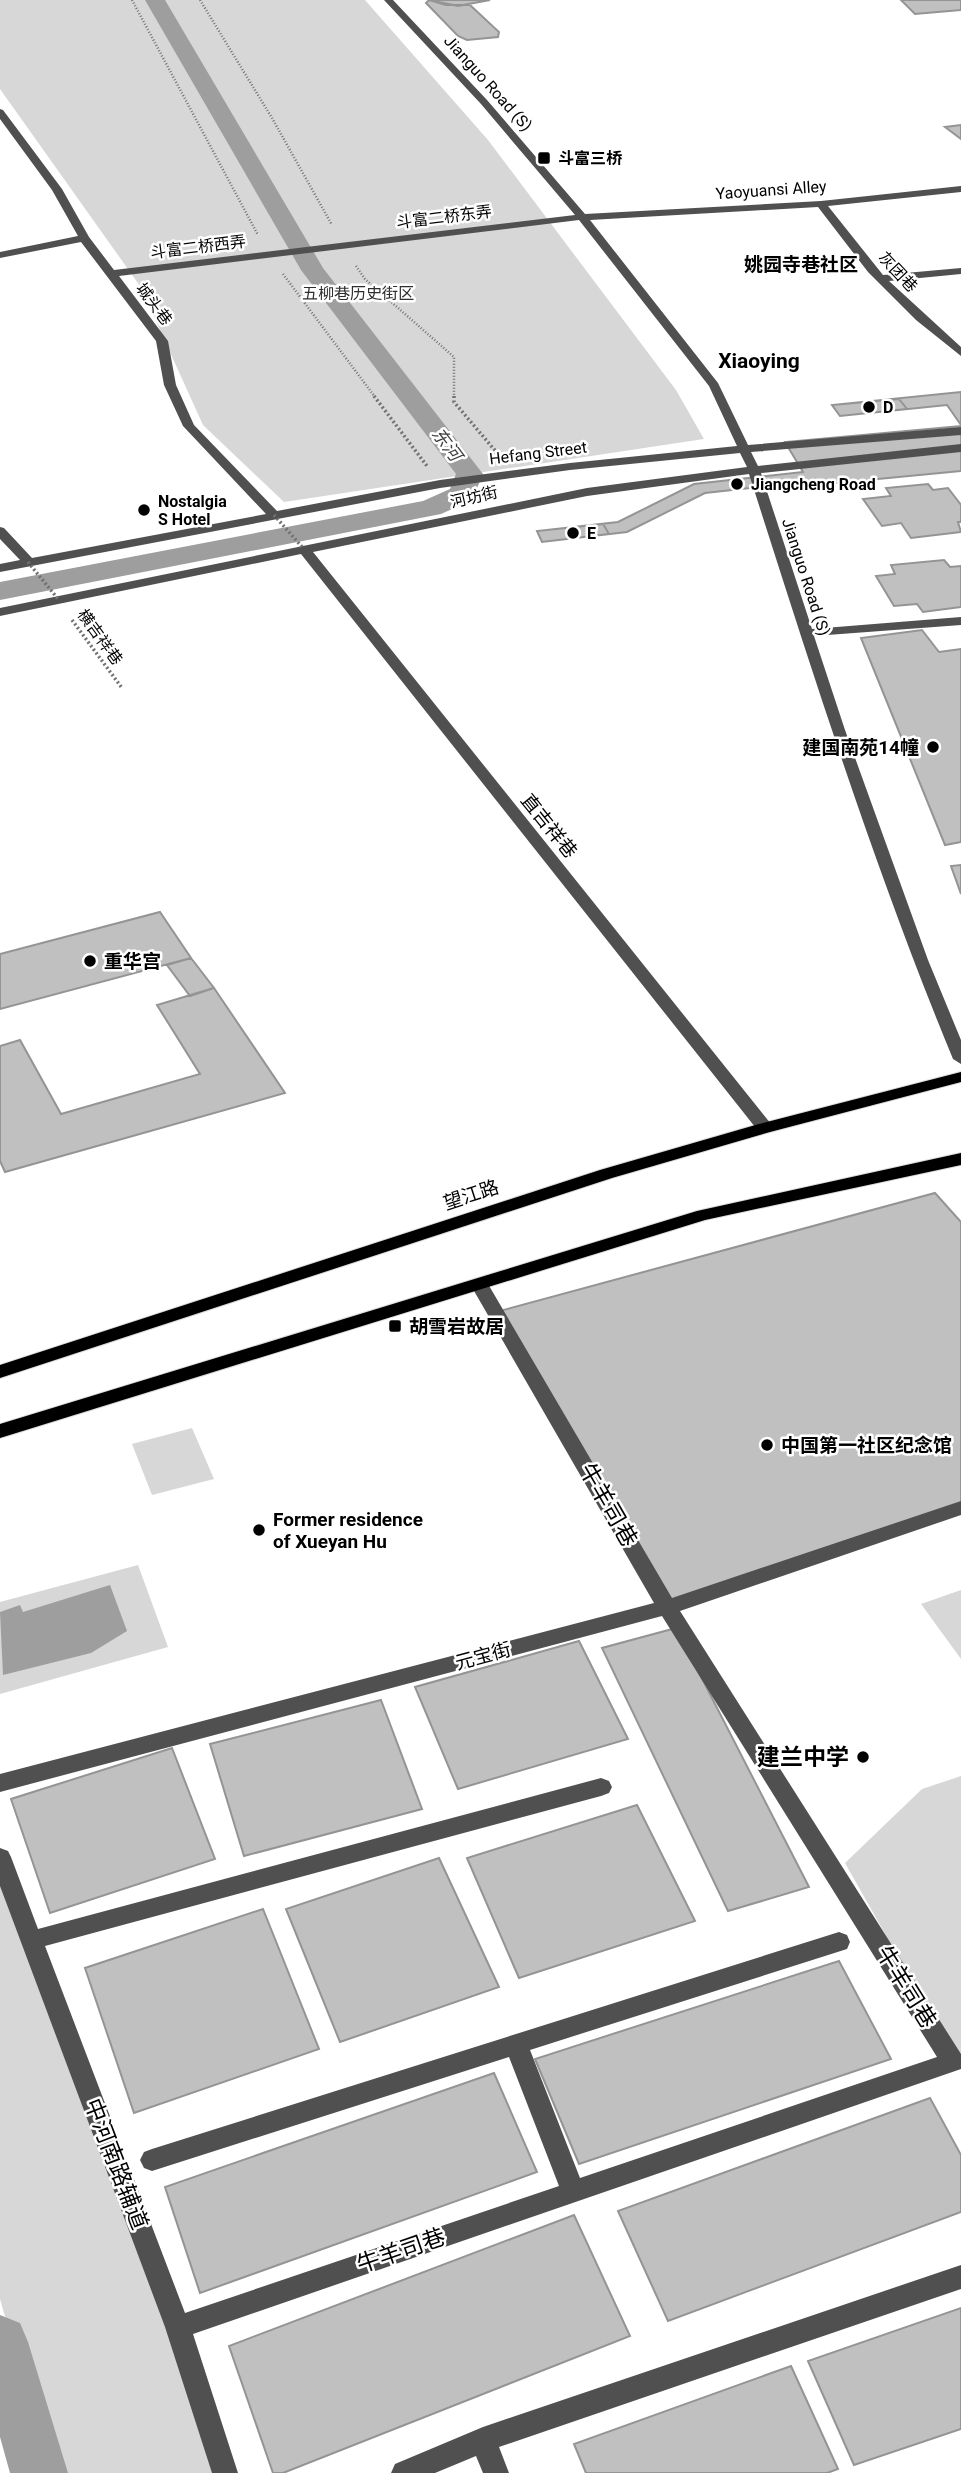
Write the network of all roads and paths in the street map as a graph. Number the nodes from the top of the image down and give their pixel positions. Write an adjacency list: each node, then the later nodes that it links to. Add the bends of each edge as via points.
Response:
1 (388, 0): 5 (street, Jianguo Road (S), via 484,102)
2 (0, 112): 6 (street, 城头巷, via 57,189)
3 (961, 189): 4 (street, Yaoyuansi Alley)
4 (821, 204): 5 (street, Yaoyuansi Alley); 11 (street, 灰团巷)
5 (582, 217): 7 (street, 斗富二桥东弄); 14 (street, Jianguo Road (S), via 714,385)
6 (83, 238): 8 (street); 10 (street, 城头巷)
7 (288, 252): 10 (street, 斗富二桥西弄)
8 (0, 255)
9 (961, 271): 11 (street)
10 (112, 274): 17 (street, 城头巷, via 162,341 170,385 189,426)
11 (881, 278): 12 (street, 灰团巷)
12 (961, 353)
13 (961, 431): 14 (street, Hefang Street)
14 (743, 448): 16 (street, Jianguo Road (S)); 17 (street, Hefang Street, via 503,474)
15 (959, 451): 16 (street, 河坊街)
16 (754, 470): 19 (street, 河坊街, via 587,492); 25 (street, Jianguo Road (S))
17 (274, 515): 19 (path, bridge); 20 (street, Hefang Street)
18 (0, 531): 20 (street)
19 (303, 548): 22 (street, 河坊街); 29 (street, 直吉祥巷)
20 (28, 562): 21 (street, Hefang Street); 22 (path, 横吉祥巷, bridge)
21 (0, 568)
22 (58, 599): 23 (street, 河坊街); 26 (path, 横吉祥巷)
23 (0, 612)
24 (961, 621): 25 (street)
25 (806, 633): 27 (street, Jianguo Road (S), via 920,960)
26 (122, 688)
27 (961, 1059)
28 (961, 1077): 29 (main road, 望江路)
29 (765, 1128): 32 (main road, 望江路, via 444,1226)
30 (961, 1159): 31 (main road, via 703,1215)
31 (480, 1283): 33 (main road); 35 (street, 牛羊司巷)
32 (0, 1372)
33 (0, 1432)
34 (961, 1508): 35 (street, 元宝街)
35 (667, 1607): 36 (street, 元宝街); 43 (street, 牛羊司巷, via 953,2062)
36 (0, 1783)
37 (601, 1787): 39 (street)
38 (0, 1857): 39 (street, 中河南路辅道)
39 (30, 1941): 45 (street, 中河南路辅道)
40 (838, 1942): 41 (street)
41 (516, 2044): 42 (street); 43 (street)
42 (152, 2160)
43 (573, 2193): 45 (street, 牛羊司巷)
44 (961, 2277): 46 (street)
45 (178, 2327): 47 (street, 中河南路辅道)
46 (483, 2440): 48 (street); 49 (street)
47 (225, 2473)
48 (404, 2473)
49 (496, 2473)

